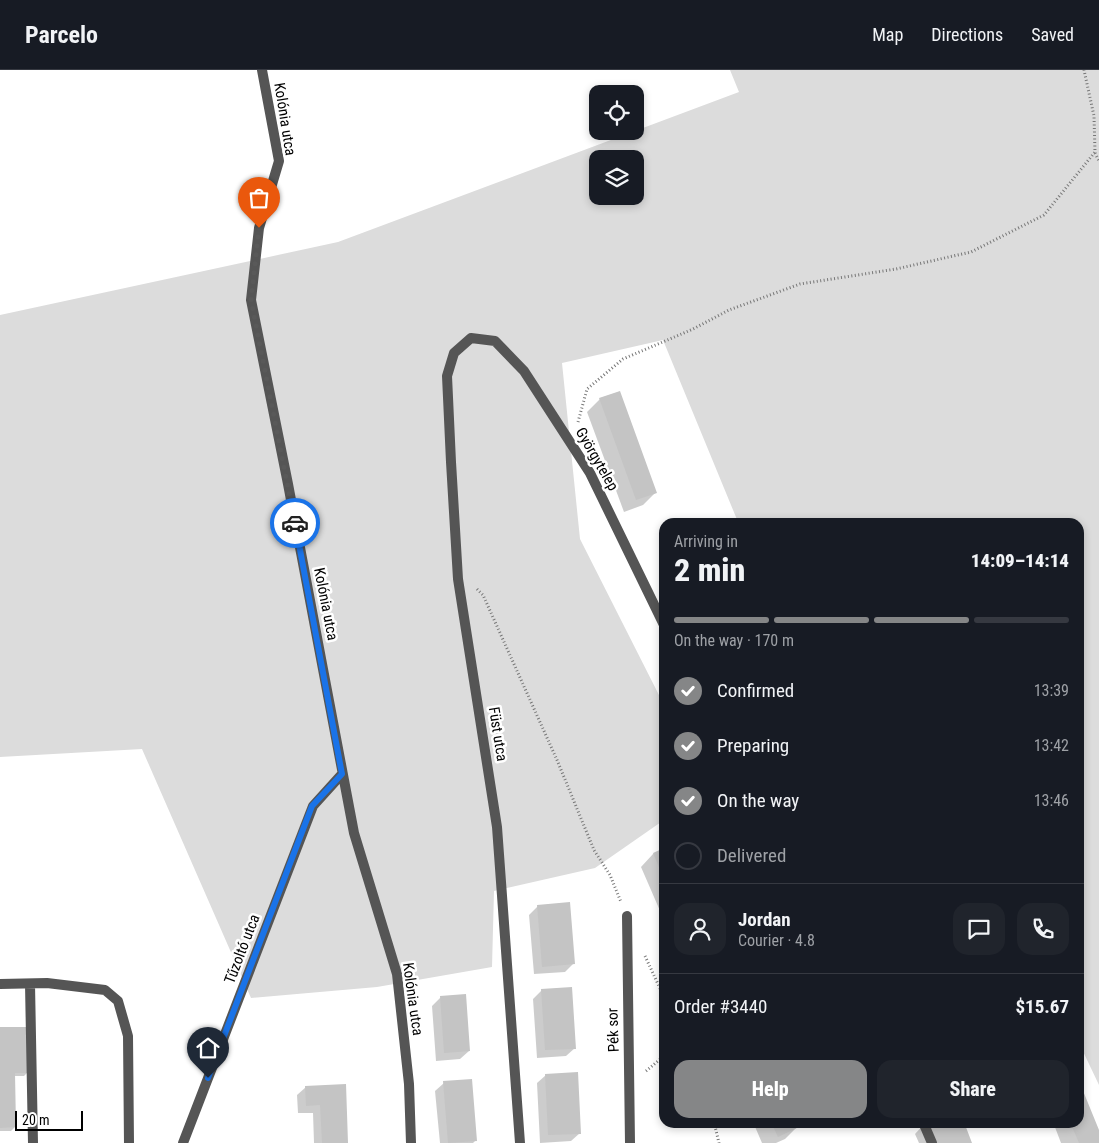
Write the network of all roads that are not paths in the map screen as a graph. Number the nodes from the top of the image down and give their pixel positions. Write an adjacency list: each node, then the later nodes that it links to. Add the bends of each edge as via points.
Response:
1 (262, 70): 4 (street, Kolónia utca, via 279,161 259,228 251,300)
2 (471, 338): 3 (street, Györgytelep, via 495,341 524,371 590,474); 13 (street, Füst utca, via 454,353 447,376 458,568 497,827)
3 (659, 615)
4 (342, 774): 11 (street, Tűzoltó utca, via 312,806); 12 (street, Kolónia utca, via 354,833 396,974 409,1084)
5 (626, 916): 14 (street, Pék sor)
6 (0, 984): 7 (street)
7 (30, 984): 9 (street); 10 (street, via 105,990 118,1001 128,1036)
8 (926, 1128): 15 (street)
9 (33, 1143)
10 (129, 1143)
11 (183, 1143)
12 (411, 1143)
13 (520, 1143)
14 (630, 1143)
15 (932, 1143)

